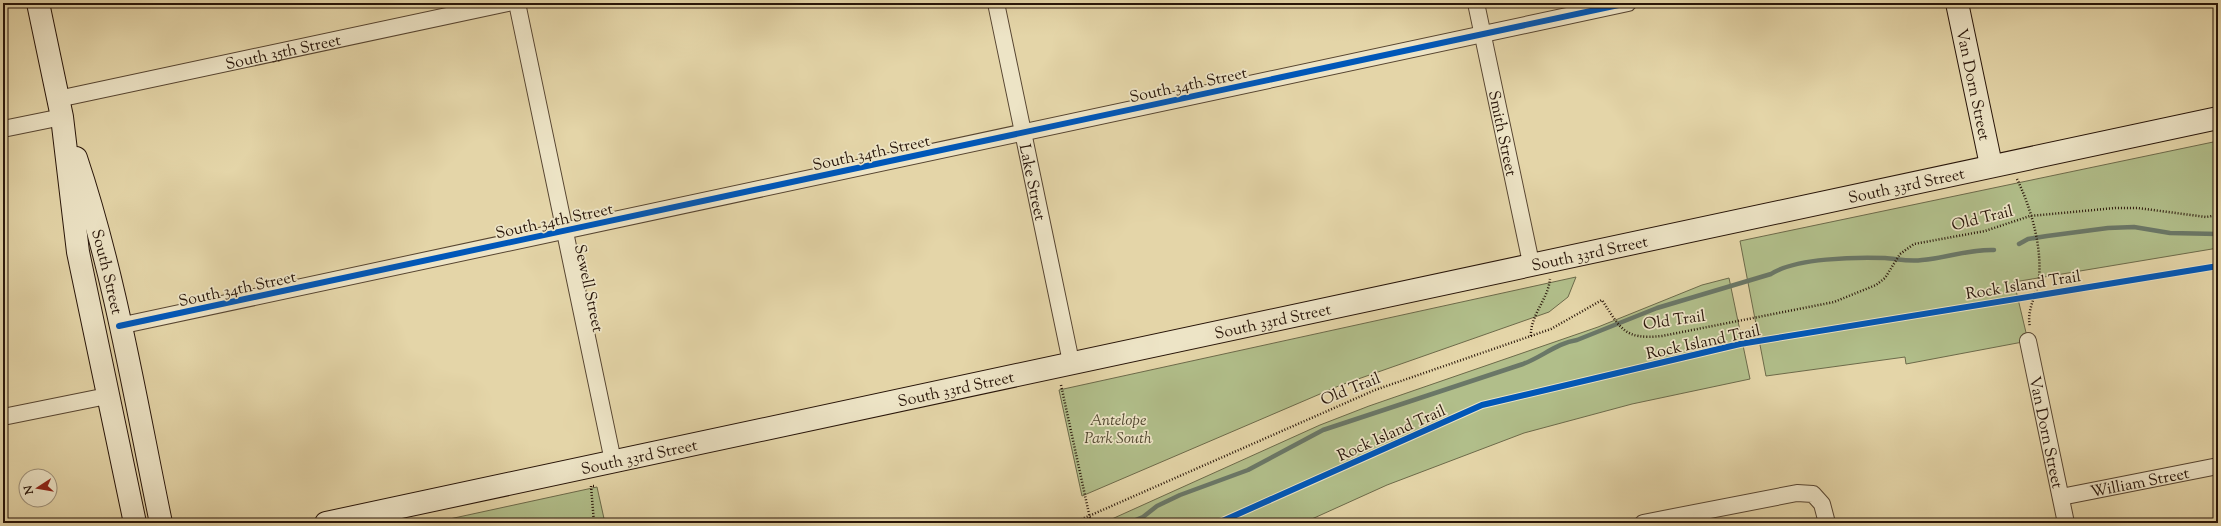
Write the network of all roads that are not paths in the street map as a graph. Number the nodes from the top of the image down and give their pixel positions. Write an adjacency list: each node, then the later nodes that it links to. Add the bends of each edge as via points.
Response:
1 (38, 3): 9 (main road, South Street)
2 (508, 3): 9 (street, South 35th Street)
3 (517, 3): 14 (street, Sewell Street)
4 (996, 3): 12 (street, Lake Street)
5 (1476, 3): 8 (street, Smith Street)
6 (1628, 3): 8 (street, South 34th Street)
7 (1957, 3): 13 (main road, Van Dorn Street)
8 (1482, 34): 12 (street, South 34th Street); 15 (street, Smith Street)
9 (60, 108): 11 (street, South 35th Street); 16 (main road, South Street, via 96,224); 19 (main road, South Street, via 78,252)
10 (2218, 118): 13 (main road, South 33rd Street)
11 (3, 129)
12 (1023, 132): 14 (street, South 34th Street); 18 (street, Lake Street)
13 (2001, 163): 15 (main road, South 33rd Street)
14 (565, 231): 16 (street, South 34th Street); 21 (street, Sewell Street)
15 (1539, 262): 18 (main road, South 33rd Street)
16 (119, 326): 25 (main road, South Street)
17 (2028, 341): 23 (street, Van Dorn Street)
18 (1064, 364): 21 (main road, South 33rd Street)
19 (107, 396): 20 (street); 24 (main road, South Street)
20 (3, 417)
21 (613, 461): 26 (main road, South 33rd Street)
22 (2218, 466): 23 (street, William Street)
23 (2061, 497): 29 (street, Van Dorn Street)
24 (135, 523)
25 (161, 523)
26 (326, 523)
27 (1643, 523): 28 (street, via 1779,495 1813,494 1822,504)
28 (1827, 523)
29 (2066, 523)

